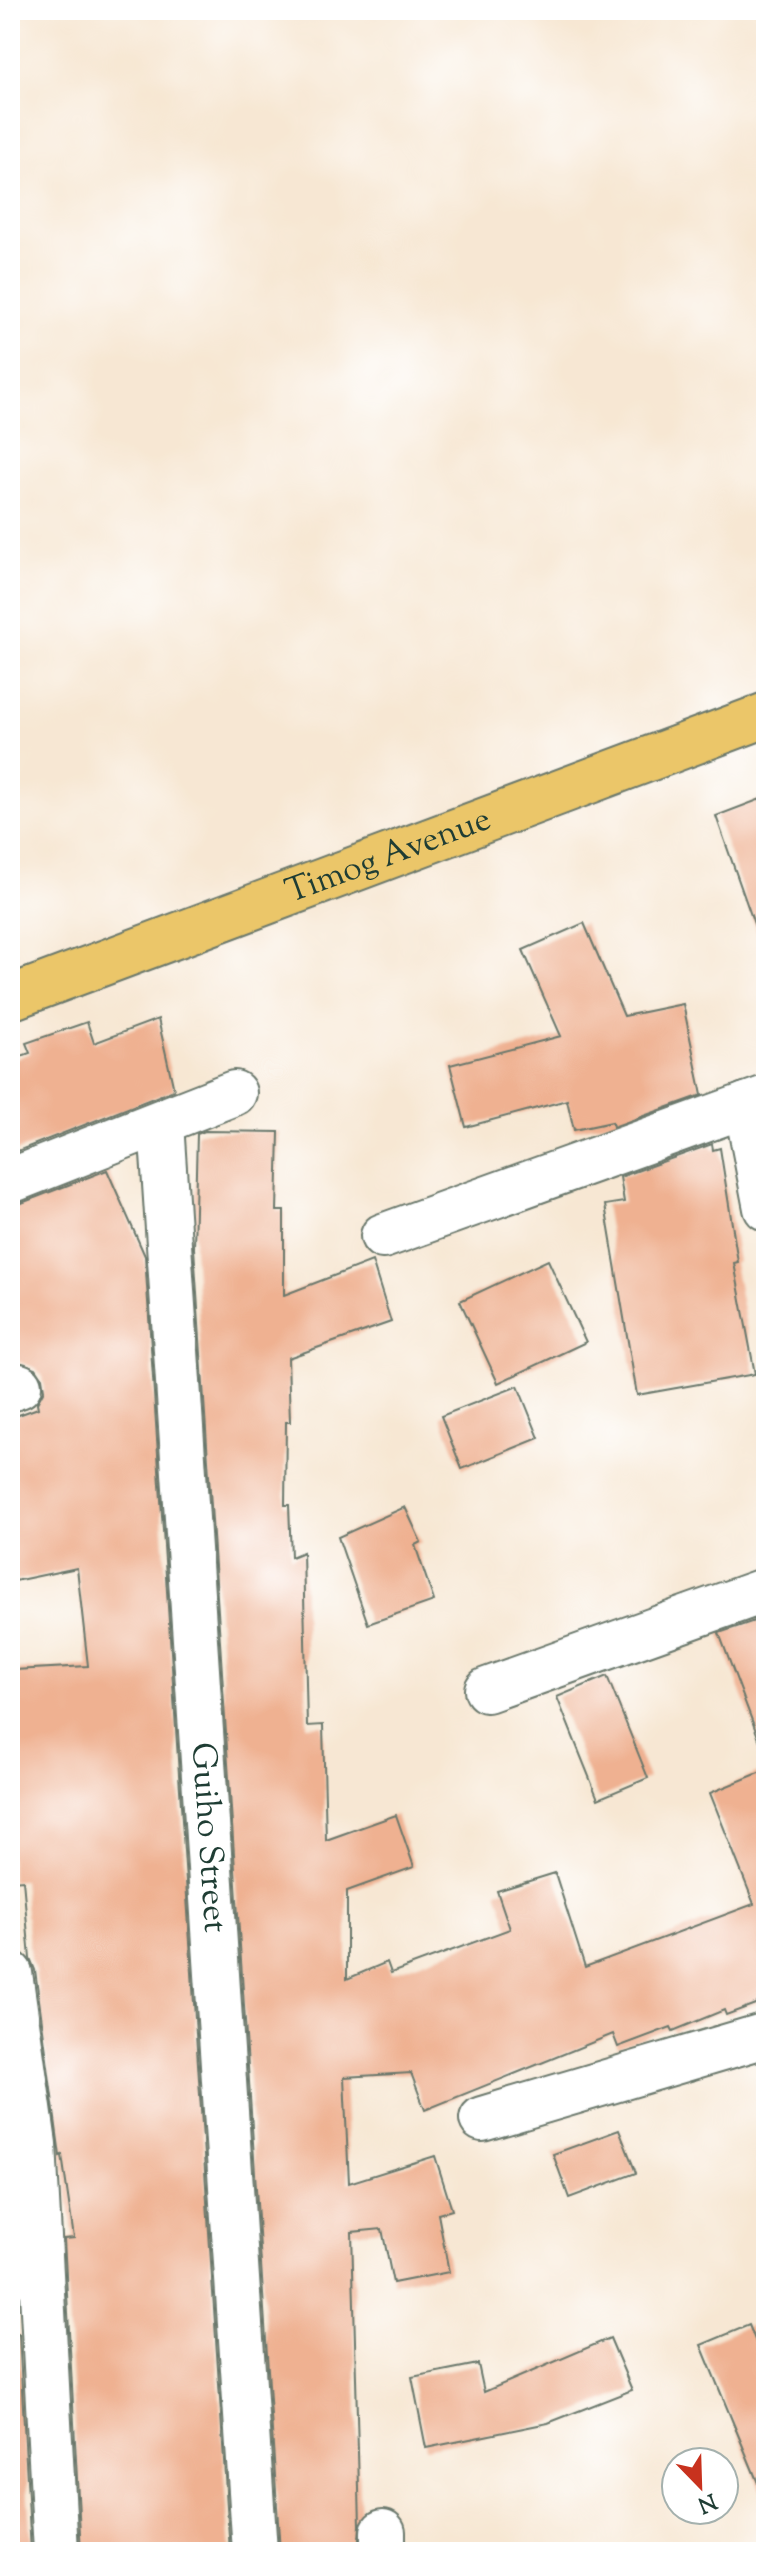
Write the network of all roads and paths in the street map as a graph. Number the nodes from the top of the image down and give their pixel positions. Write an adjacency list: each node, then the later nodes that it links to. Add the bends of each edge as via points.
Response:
1 (766, 715): 2 (main road, Timog Avenue)
2 (10, 998)
3 (234, 1093): 5 (street)
4 (756, 1102): 7 (street); 8 (street)
5 (161, 1123): 6 (street); 15 (street, Guiho Street)
6 (10, 1181)
7 (766, 1208)
8 (383, 1236)
9 (766, 1590): 10 (street)
10 (487, 1690)
11 (10, 1973): 14 (street, via 34,2144)
12 (766, 2035): 13 (street)
13 (482, 2119)
14 (56, 2552)
15 (255, 2552)

